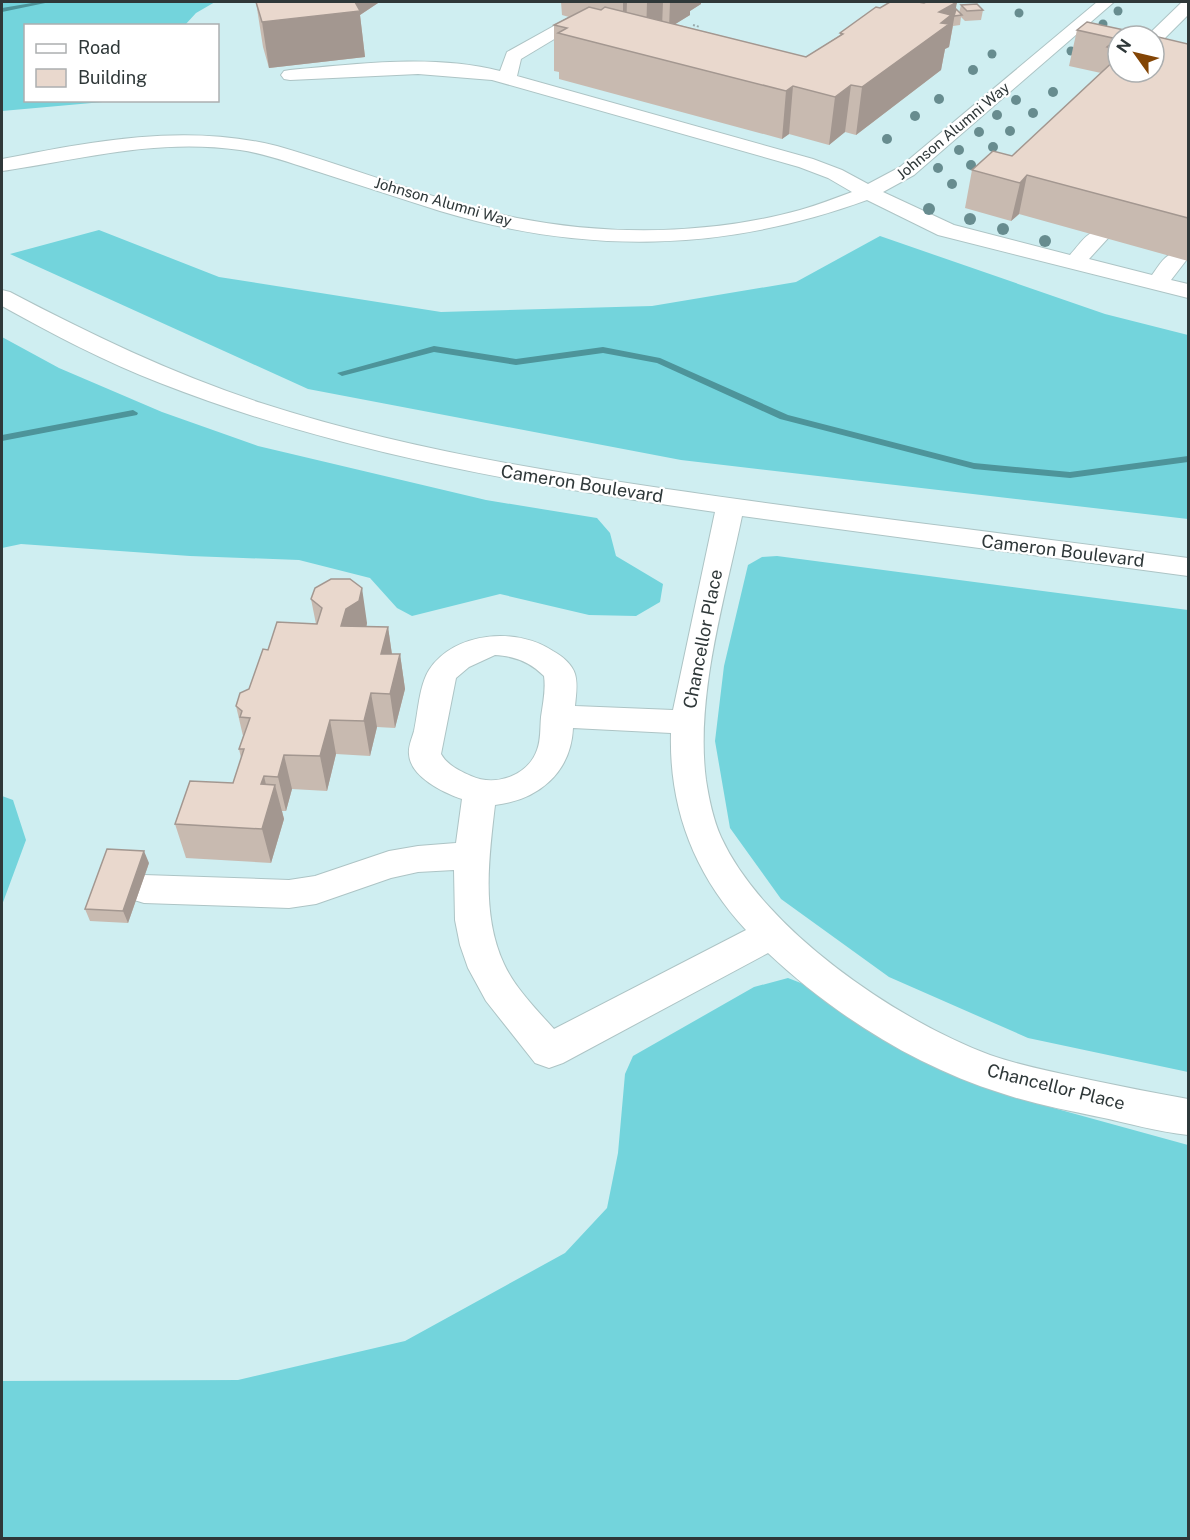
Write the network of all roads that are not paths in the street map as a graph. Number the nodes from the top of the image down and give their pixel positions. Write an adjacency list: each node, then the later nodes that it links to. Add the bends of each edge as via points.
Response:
1 (1106, 2): 11 (street, Johnson Alumni Way, via 907,171)
2 (1188, 6): 4 (street)
3 (570, 22): 6 (street, via 513,56)
4 (1166, 27)
5 (290, 75): 6 (street, via 425,67)
6 (508, 79): 10 (street, via 780,155)
7 (2, 150): 10 (street, Johnson Alumni Way, via 132,127 238,127 279,135 498,205 614,220 679,220 740,214 804,200)
8 (890, 158): 10 (street, Johnson Alumni Way)
9 (2, 165): 11 (street, Johnson Alumni Way, via 130,142 224,142 278,152 483,217 614,234 701,233 768,224 834,207)
10 (850, 183): 11 (street)
11 (869, 193): 14 (street, via 938,227)
12 (1108, 239): 14 (street)
13 (1177, 258): 15 (street)
14 (1084, 265): 15 (street)
15 (1157, 283): 16 (street)
16 (1188, 291)
17 (2, 297): 18 (street, Cameron Boulevard, via 121,360 234,403 292,420 487,469)
18 (730, 507): 19 (street, Cameron Boulevard); 21 (street, Chancellor Place, via 688,701)
19 (1188, 567)
20 (557, 716): 21 (street); 22 (street, via 553,753 538,774 510,790); 22 (street, via 559,672 534,652 495,645 468,654 447,667 439,682 425,754 443,776)
21 (688, 722): 25 (street, Chancellor Place, via 691,781 703,836 729,884)
22 (480, 793): 23 (street)
23 (474, 855): 24 (street, via 389,865 316,890 289,894); 25 (street, via 472,898 476,934 485,964 498,989 549,1051)
24 (144, 889)
25 (773, 933): 26 (street, Chancellor Place, via 819,975 859,1004 974,1066 1045,1088)
26 (1188, 1117)

